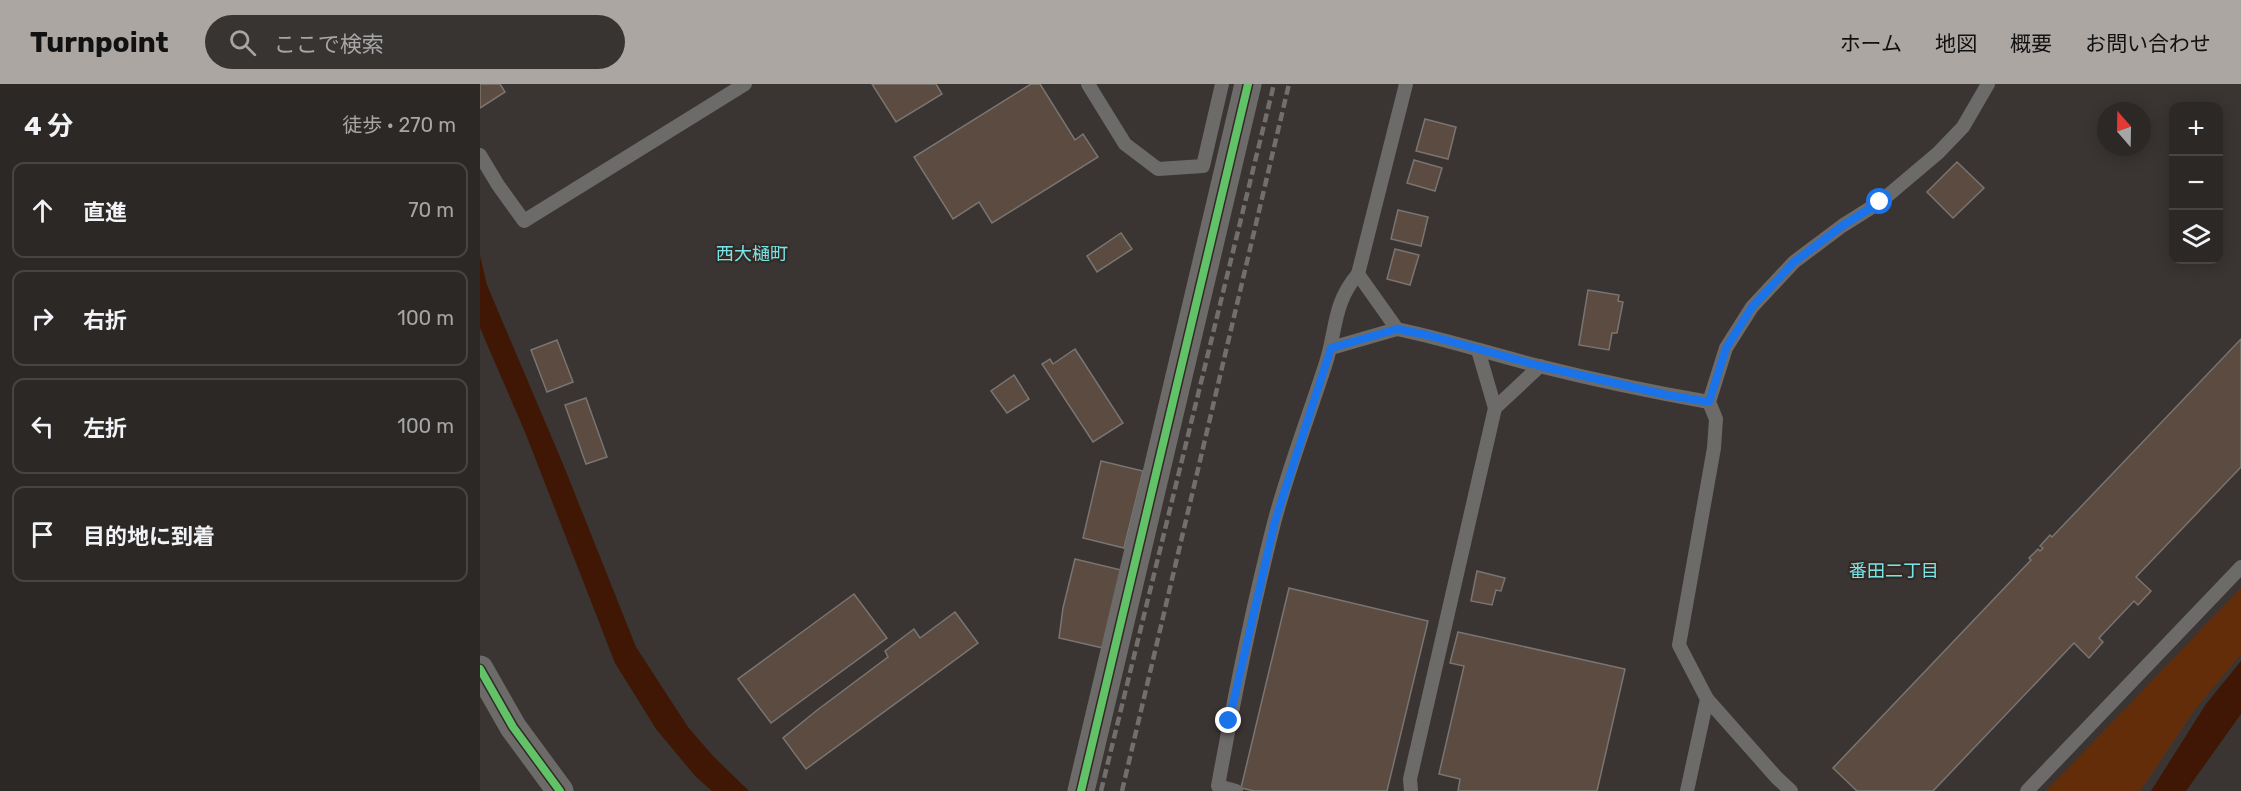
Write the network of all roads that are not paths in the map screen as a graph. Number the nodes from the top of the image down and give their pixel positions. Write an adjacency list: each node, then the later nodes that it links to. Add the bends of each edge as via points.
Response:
1 (746, 84): 7 (lane, via 524,221)
2 (1088, 84): 3 (lane, via 1125,144 1158,169 1203,166)
3 (1222, 84)
4 (1248, 84): 19 (street)
5 (1406, 84): 8 (lane)
6 (1988, 84): 13 (lane, via 1963,127 1938,153 1880,202 1794,262 1752,307 1726,348)
7 (480, 155)
8 (1358, 274): 9 (lane); 10 (lane, via 1348,285 1335,316)
9 (1397, 329): 10 (lane); 11 (lane)
10 (1331, 348): 20 (lane, via 1275,521 1229,721 1218,786)
11 (1478, 350): 12 (lane); 14 (lane)
12 (1540, 366): 13 (lane); 14 (lane)
13 (1709, 402): 17 (lane, via 1716,419 1714,448 1679,645)
14 (1495, 408): 21 (lane, via 1410,779)
15 (2241, 567): 24 (lane)
16 (480, 669): 18 (street, via 513,727)
17 (1707, 699): 22 (lane); 23 (lane)
18 (560, 791)
19 (1080, 791)
20 (1236, 791)
21 (1411, 791)
22 (1687, 791)
23 (1791, 791)
24 (2026, 791)

